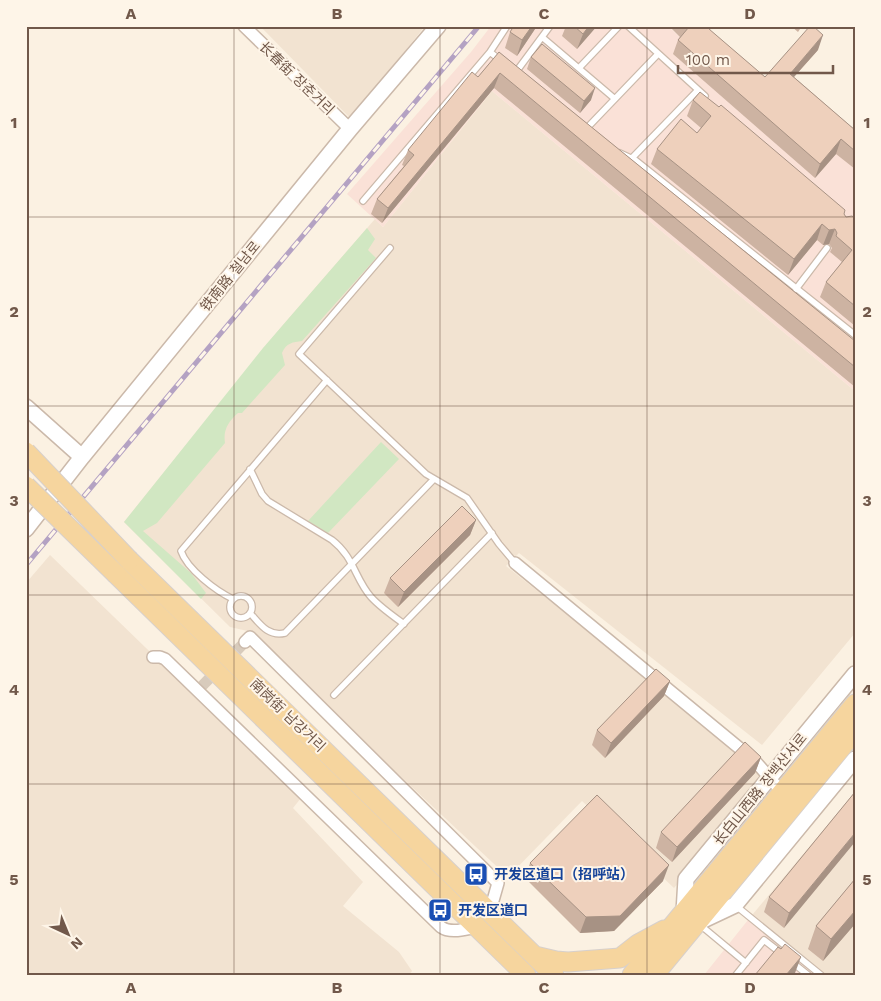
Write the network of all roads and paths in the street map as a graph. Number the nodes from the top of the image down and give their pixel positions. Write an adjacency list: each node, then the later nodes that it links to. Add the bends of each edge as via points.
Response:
1 (244, 26): 19 (street, 长春街 장춘거리)
2 (438, 26): 19 (street, 铁南路 철남로)
3 (507, 26): 8 (lane)
4 (550, 26): 7 (lane)
5 (618, 26): 12 (lane)
6 (628, 26): 9 (lane)
7 (542, 37): 12 (lane); 13 (lane)
8 (490, 52): 10 (lane); 22 (lane)
9 (658, 54): 15 (lane); 16 (lane)
10 (503, 62)
11 (509, 67): 13 (lane)
12 (579, 68): 16 (lane)
13 (516, 72): 14 (lane)
14 (523, 78)
15 (698, 90): 17 (lane); 21 (lane)
16 (615, 99): 18 (lane, via 589,131)
17 (713, 103)
18 (579, 124)
19 (350, 130): 30 (street, 铁南路 철남로)
20 (614, 149): 21 (lane)
21 (632, 158): 25 (lane)
22 (363, 201)
23 (390, 248): 27 (lane, via 300,354)
24 (827, 248): 25 (lane)
25 (796, 289): 26 (lane)
26 (855, 335)
27 (327, 380): 31 (lane); 32 (lane)
28 (26, 407): 30 (street)
29 (26, 452): 51 (main road, 南岗街 남강거리, bridge, via 129,560)
30 (82, 458): 34 (street, 铁南路 철남로)
31 (250, 469): 37 (lane, via 268,501 332,540); 38 (lane, via 181,551 208,583)
32 (434, 479): 35 (lane, via 467,498); 37 (lane)
33 (26, 486): 53 (main road, 南岗街 남강거리, bridge)
34 (26, 529)
35 (492, 533): 36 (lane); 40 (lane)
36 (515, 563): 48 (street, via 755,761)
37 (351, 564): 39 (lane, via 284,632 272,634); 40 (lane, via 371,597)
38 (233, 599): 39 (lane, via 247,597 252,606); 39 (lane, via 230,606 234,615 244,617)
39 (250, 613)
40 (404, 624): 44 (lane)
41 (245, 642): 51 (street, via 250,636 498,883)
42 (154, 657): 53 (street, via 165,659 199,688 441,927 445,930)
43 (855, 674): 48 (street, 长白山西路 장백산서로)
44 (334, 695)
45 (855, 704): 49 (main road, 长白山西路 장백산서로)
46 (855, 731): 52 (main road, 长白山西路 장백산서로)
47 (855, 759): 50 (street, 长白山西路 장백산서로)
48 (770, 777): 49 (street); 52 (street, 长白山西路 장백산서로, via 686,878)
49 (782, 792): 52 (main road, 长白山西路 장백산서로)
50 (735, 905): 52 (street, 长白山西路 장백산서로); 64 (lane)
51 (490, 911): 55 (main road, 南岗街 남강거리)
52 (685, 920): 54 (main road, 长白山西路 장백산서로); 55 (main road, via 638,944 620,958 568,962); 56 (lane); 59 (main road, 长白山西路 장백산서로)
53 (476, 927): 57 (main road, 南岗街 남강거리)
54 (680, 944): 60 (main road, 长白山西路 장백산서로); 61 (main road)
55 (534, 956): 58 (main road, 南岗街 남강거리)
56 (746, 962): 62 (lane); 63 (lane, via 764,940)
57 (523, 973)
58 (554, 975)
59 (632, 975)
60 (654, 975)
61 (672, 975)
62 (736, 975)
63 (808, 975)
64 (822, 975)

